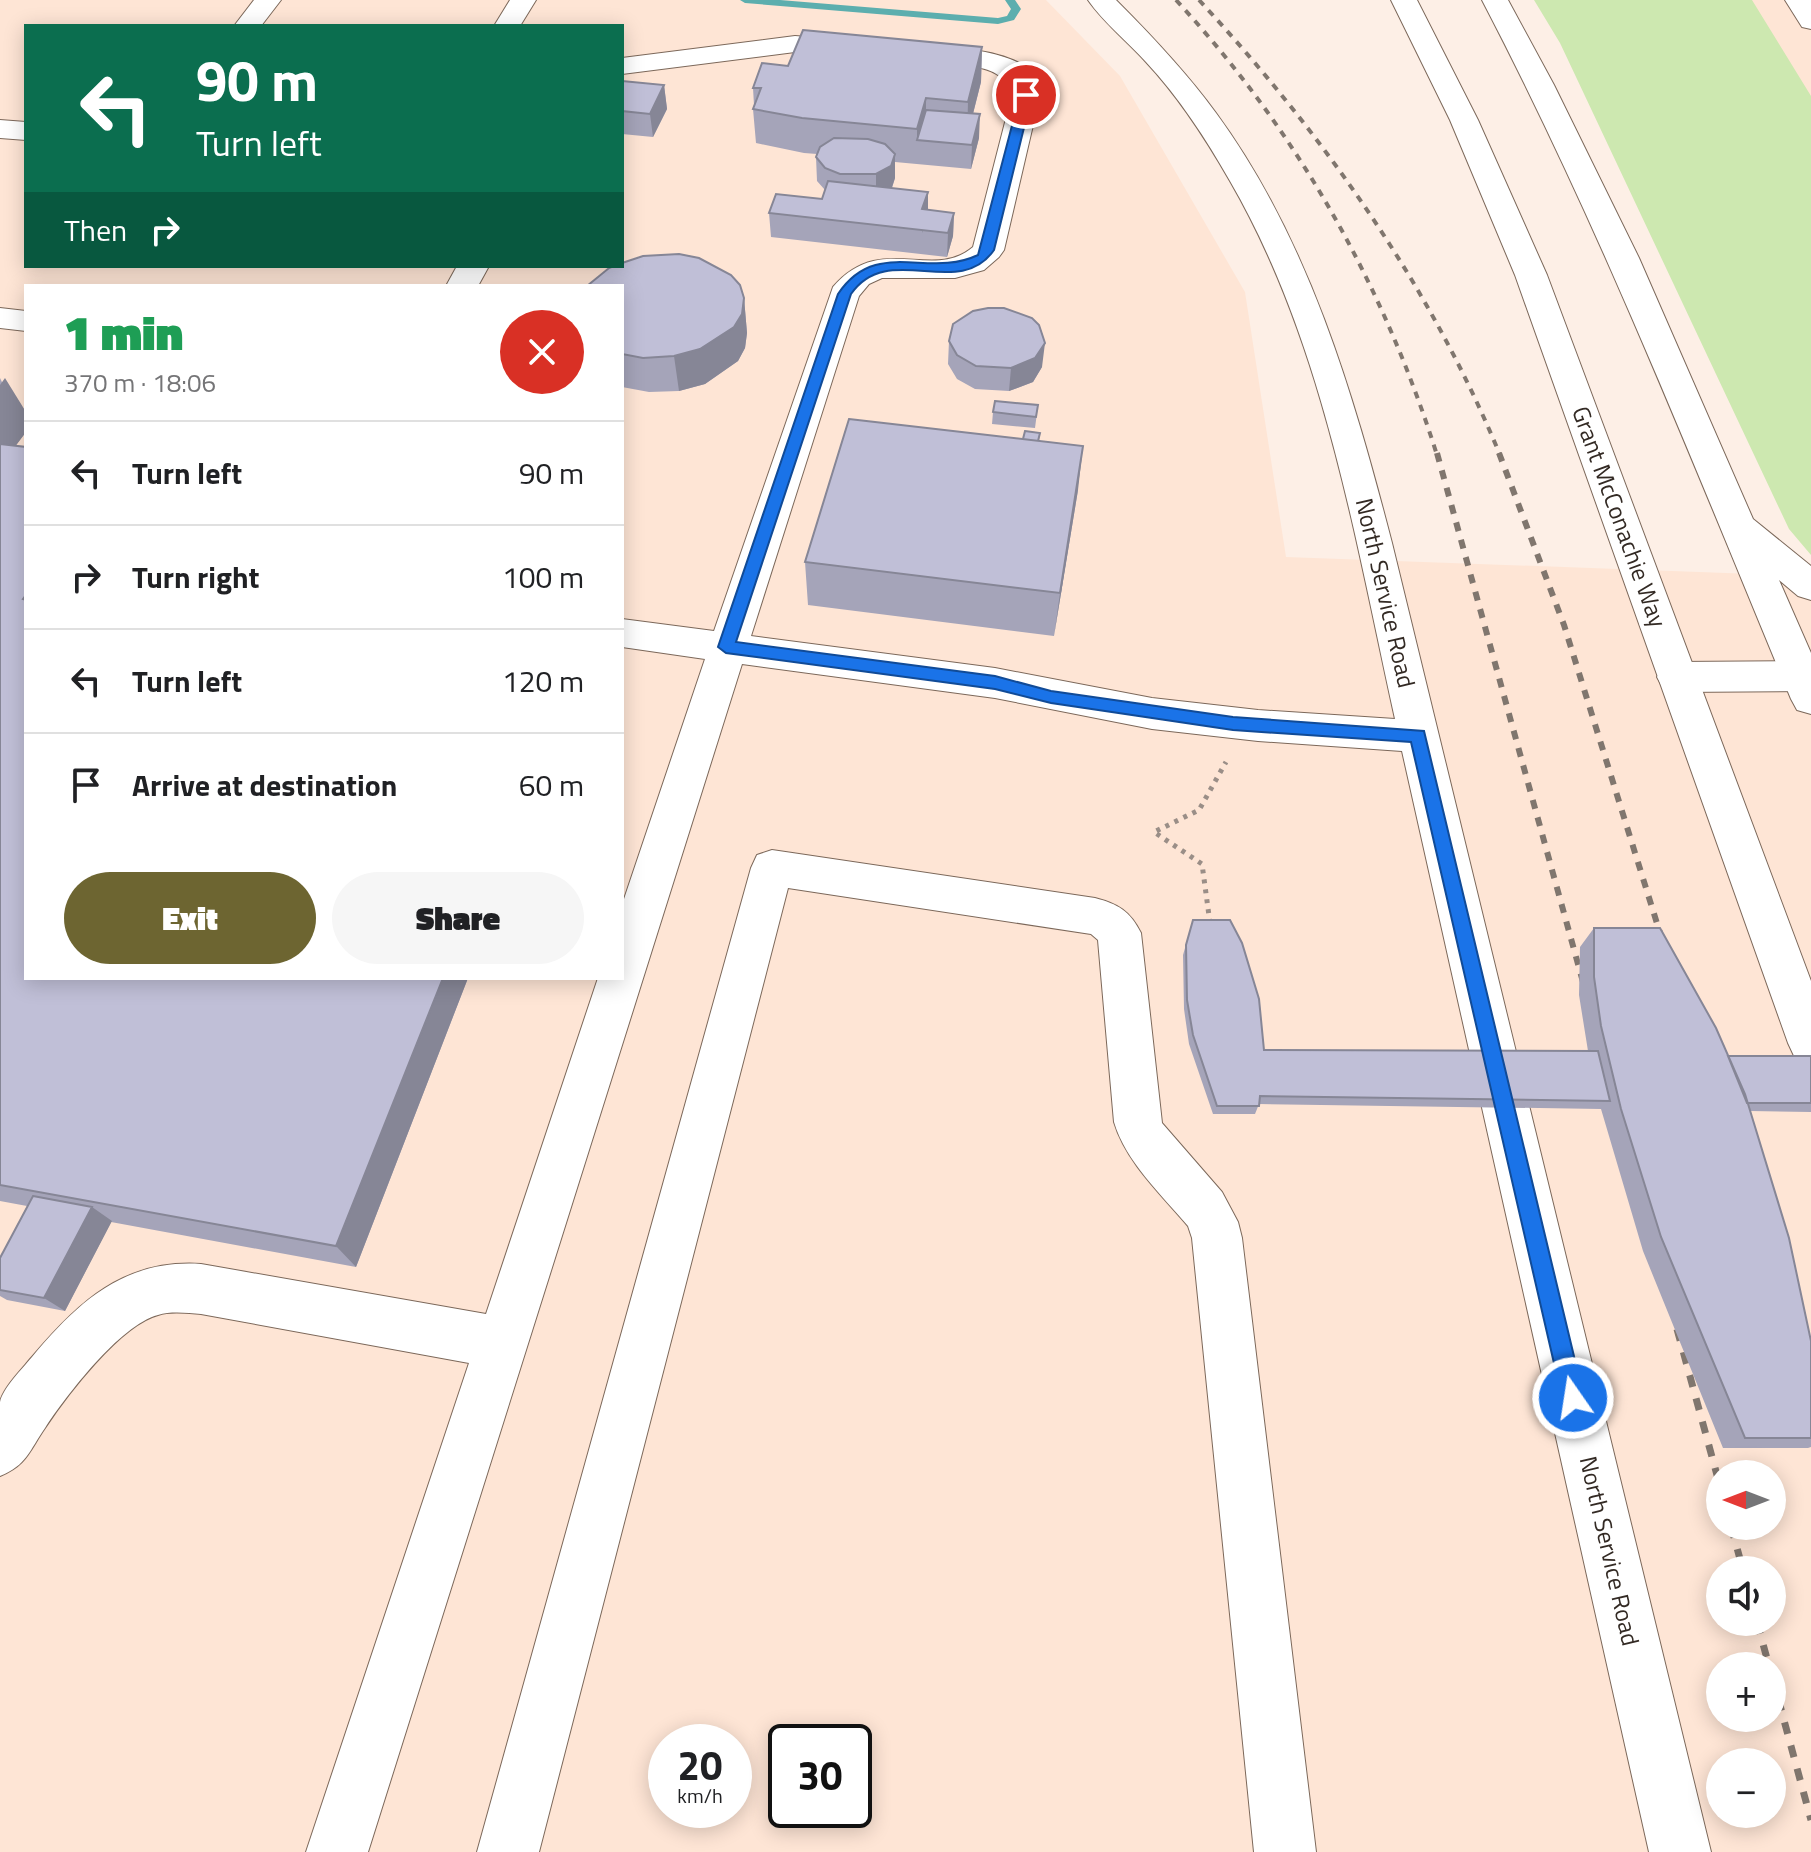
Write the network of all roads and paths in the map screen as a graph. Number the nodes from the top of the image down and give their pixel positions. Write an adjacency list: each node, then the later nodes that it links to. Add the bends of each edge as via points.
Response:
1 (268, 0): 8 (main road)
2 (523, 0): 9 (main road)
3 (1101, 0): 22 (main road, North Service Road, via 1206,117 1233,157 1298,286 1357,471)
4 (1404, 0): 19 (main road, Grant McConachie Way, via 1464,120 1531,275)
5 (1495, 0): 15 (main road, via 1588,182)
6 (1798, 0): 7 (main road)
7 (1811, 21)
8 (249, 24)
9 (508, 24)
10 (624, 66): 18 (main road, via 795,44 995,63 1017,73 1026,90 982,258 960,268 876,267 855,279 844,294)
11 (0, 129): 12 (main road)
12 (24, 131)
13 (0, 318): 14 (main road)
14 (24, 321)
15 (1735, 524): 16 (main road); 20 (main road)
16 (1811, 586)
17 (624, 633): 18 (main road)
18 (726, 647): 21 (main road, via 995,683 1051,697); 24 (main road)
19 (1677, 677): 20 (main road); 26 (main road, Grant McConachie Way)
20 (1808, 684)
21 (1233, 723): 22 (main road); 23 (path, via 1233,750 1199,810 1154,832 1202,864)
22 (1418, 736): 32 (main road, North Service Road)
23 (1211, 929)
24 (624, 966)
25 (619, 980): 27 (main road)
26 (1811, 1043)
27 (503, 1343): 28 (main road, via 201,1289 153,1290 117,1307 97,1324); 29 (main road)
28 (0, 1449)
29 (337, 1852)
30 (508, 1852): 31 (main road, via 772,868 1095,916 1119,933 1142,1135 1205,1209 1217,1238)
31 (1285, 1852)
32 (1680, 1852)

